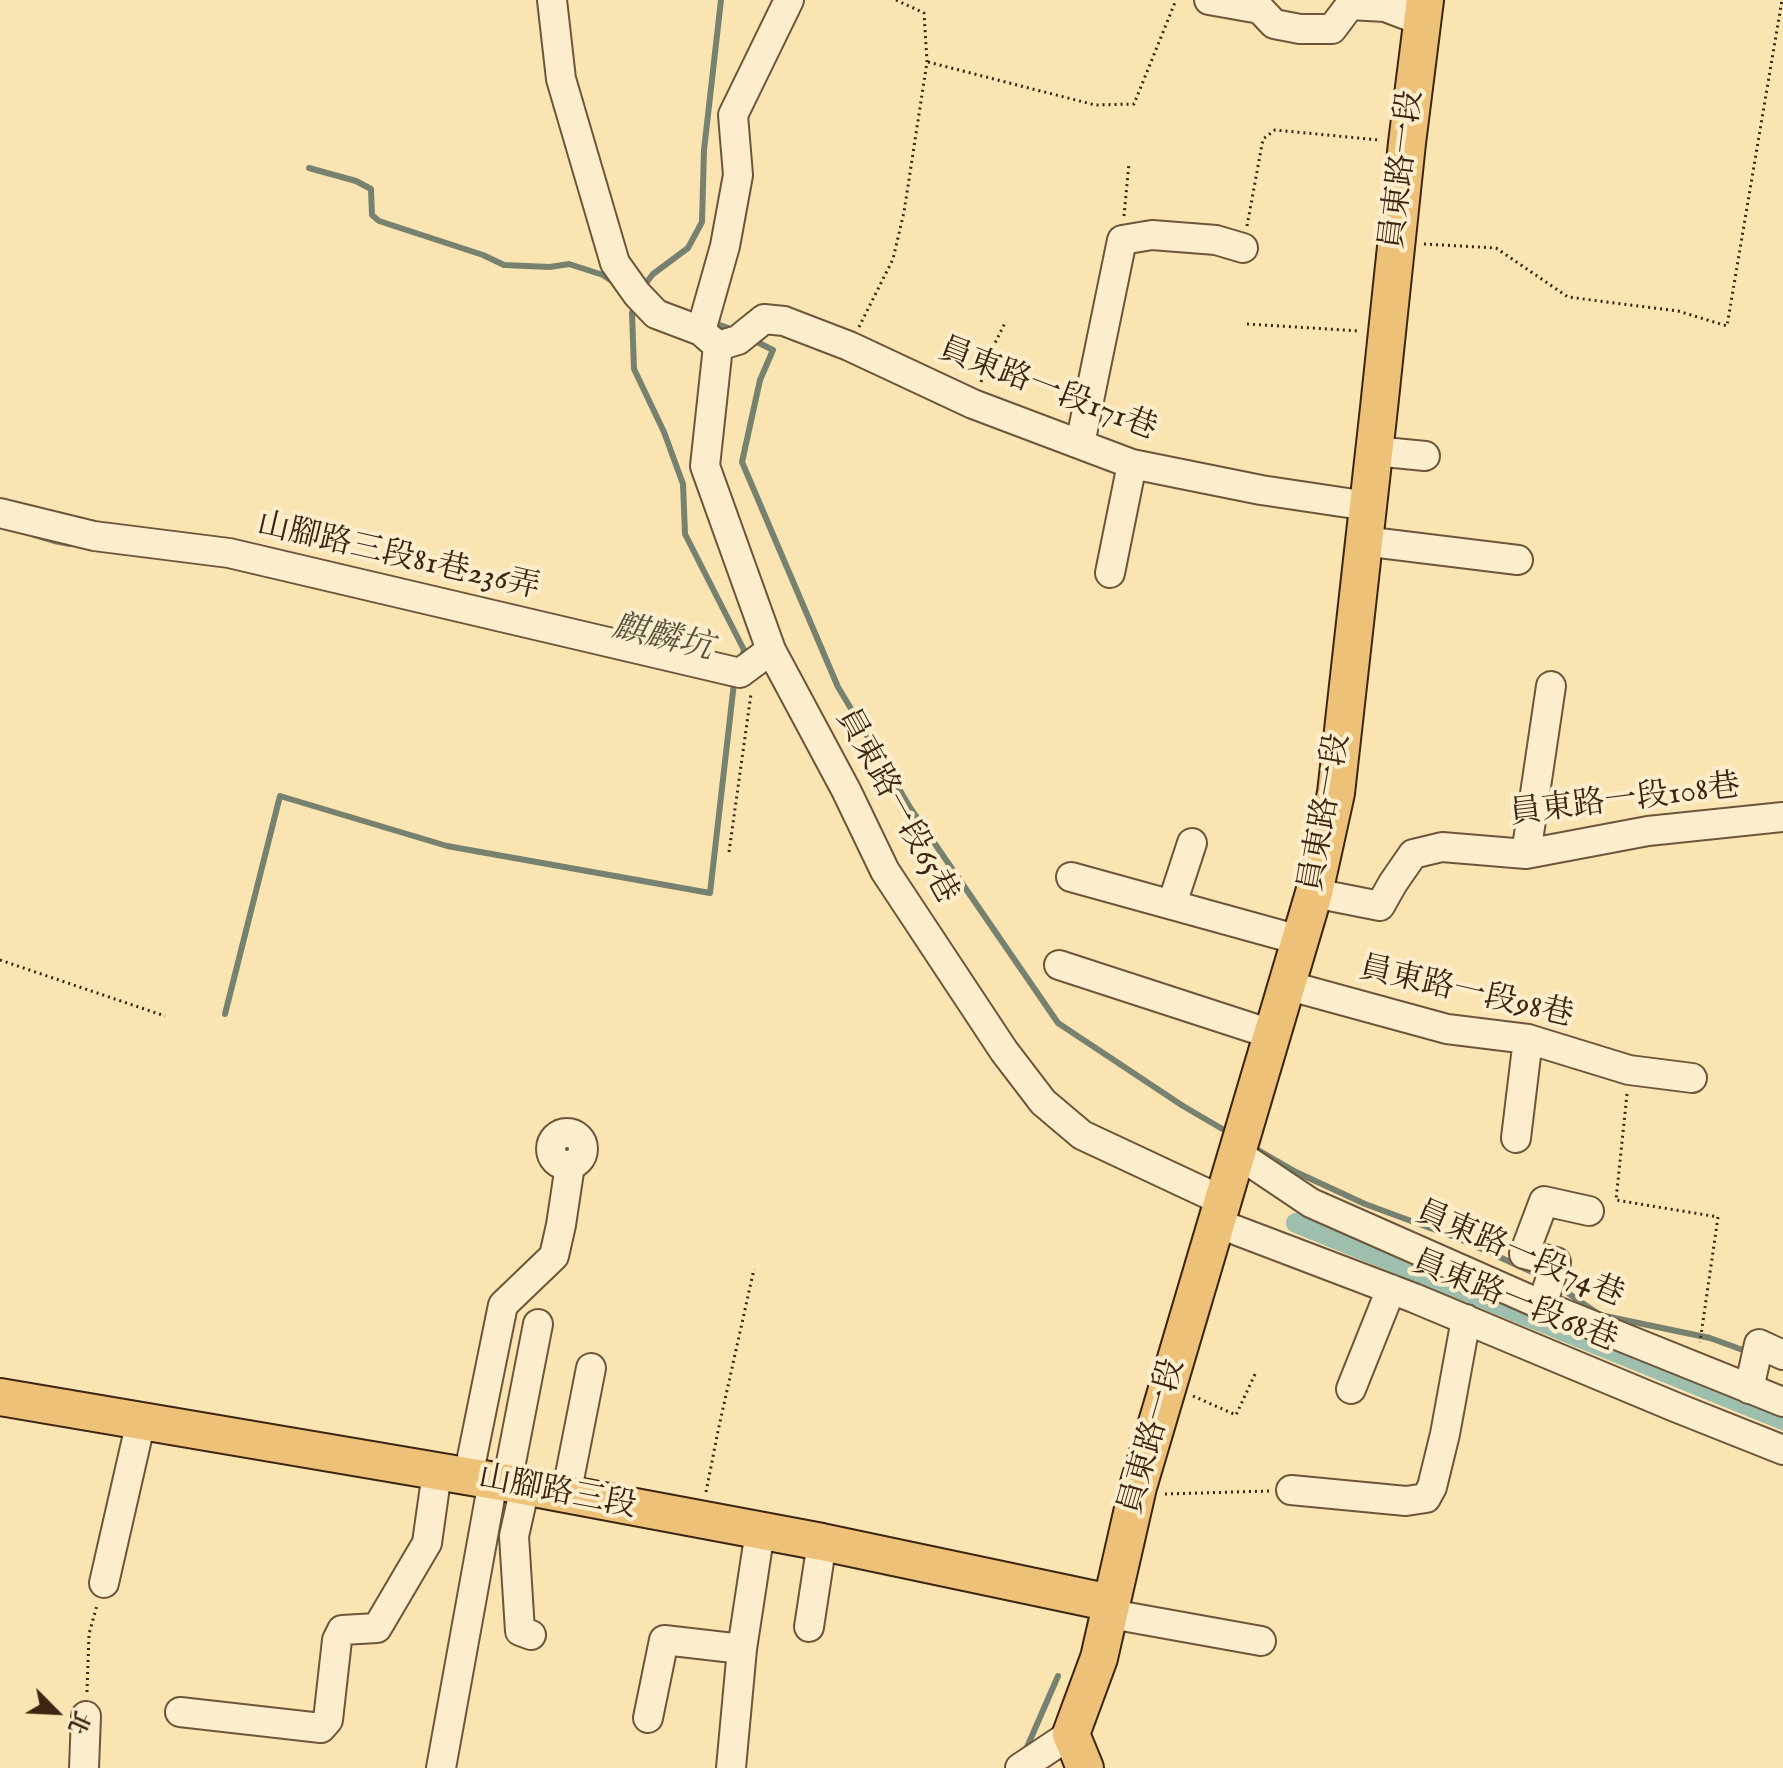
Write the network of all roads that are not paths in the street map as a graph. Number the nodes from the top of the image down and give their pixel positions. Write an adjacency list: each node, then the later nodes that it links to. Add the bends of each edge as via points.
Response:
1 (552, 0): 6 (street, via 561,79 615,263 656,314)
2 (789, 0): 6 (street, 員東路一段65巷, via 733,115 738,175)
3 (1209, 0): 4 (street, via 1260,9 1274,24 1300,29 1332,29 1350,5)
4 (1424, 10): 8 (main road, 員東路一段)
5 (1243, 248): 7 (street, via 1216,240 1152,235 1122,240)
6 (710, 339): 7 (street, 員東路一段171巷, via 738,340 764,319 784,321 973,404); 16 (street, 員東路一段65巷, via 705,466)
7 (1080, 444): 10 (street, 員東路一段171巷)
8 (1374, 451): 9 (street); 11 (main road, 員東路一段)
9 (1425, 456)
10 (1132, 464): 11 (street, 員東路一段171巷); 15 (street)
11 (1368, 506): 13 (main road, 員東路一段)
12 (0, 513): 16 (street, 山腳路三段81巷236弄, via 94,536 229,553 740,673)
13 (1363, 541): 14 (street); 22 (main road, 員東路一段, via 1336,793)
14 (1518, 560)
15 (1110, 573)
16 (771, 650): 34 (street, 員東路一段65巷, via 885,871 1043,1102 1082,1135)
17 (1551, 686): 20 (street)
18 (1783, 817): 20 (street, 員東路一段108巷, via 1648,831)
19 (1192, 843): 23 (street)
20 (1526, 854): 22 (street, 員東路一段108巷, via 1442,847 1413,854 1380,906)
21 (1071, 877): 23 (street)
22 (1314, 893): 24 (main road, 員東路一段)
23 (1172, 904): 24 (street)
24 (1299, 940): 26 (main road, 員東路一段)
25 (1059, 965): 27 (street)
26 (1286, 985): 27 (main road, 員東路一段); 28 (street, 員東路一段98巷, via 1447,1029)
27 (1271, 1034): 31 (main road, 員東路一段)
28 (1528, 1039): 29 (street, 員東路一段98巷, via 1629,1070); 30 (street)
29 (1692, 1078)
30 (1516, 1138)
31 (1238, 1154): 34 (main road, 員東路一段); 36 (street, 員東路一段74巷, via 1311,1203)
32 (570, 1165): 49 (street, via 554,1256 503,1305)
33 (1589, 1211): 36 (street, via 1544,1201 1524,1254 1556,1262)
34 (1220, 1212): 35 (street, 員東路一段68巷); 55 (main road, 員東路一段, via 1138,1487)
35 (1391, 1289): 37 (street, 員東路一段68巷); 42 (street)
36 (1542, 1305): 40 (street, 員東路一段74巷)
37 (1466, 1319): 46 (street, 員東路一段68巷); 50 (street, via 1445,1434 1426,1498 1406,1501)
38 (538, 1324): 49 (street)
39 (1771, 1349): 43 (street)
40 (1692, 1366): 43 (street, 員東路一段74巷); 46 (street)
41 (591, 1368): 51 (street)
42 (1351, 1389)
43 (1749, 1389): 44 (street, 員東路一段74巷)
44 (1783, 1402)
45 (2, 1403): 47 (main road, 山腳路三段)
46 (1675, 1407): 48 (street, 員東路一段68巷)
47 (141, 1421): 49 (main road, 山腳路三段); 54 (street)
48 (1783, 1450)
49 (486, 1480): 51 (main road, 山腳路三段); 57 (street, via 514,1536 520,1631); 60 (street, via 427,1543 377,1628 342,1630 328,1720 321,1728); 65 (street)
50 (1291, 1490)
51 (566, 1495): 52 (main road, 山腳路三段)
52 (760, 1531): 53 (main road, 山腳路三段); 59 (street)
53 (822, 1542): 55 (main road, 山腳路三段); 56 (street)
54 (104, 1583)
55 (1111, 1603): 58 (street, via 1122,1616); 63 (main road, 員東路一段, via 1099,1658)
56 (809, 1627)
57 (531, 1635)
58 (1261, 1641)
59 (742, 1649): 62 (street, via 664,1640); 66 (street)
60 (180, 1712)
61 (86, 1716): 64 (street)
62 (648, 1718)
63 (1071, 1734): 67 (street); 68 (street); 69 (main road)
64 (84, 1768)
65 (441, 1768)
66 (731, 1768)
67 (1020, 1768)
68 (1060, 1768)
69 (1085, 1768)

